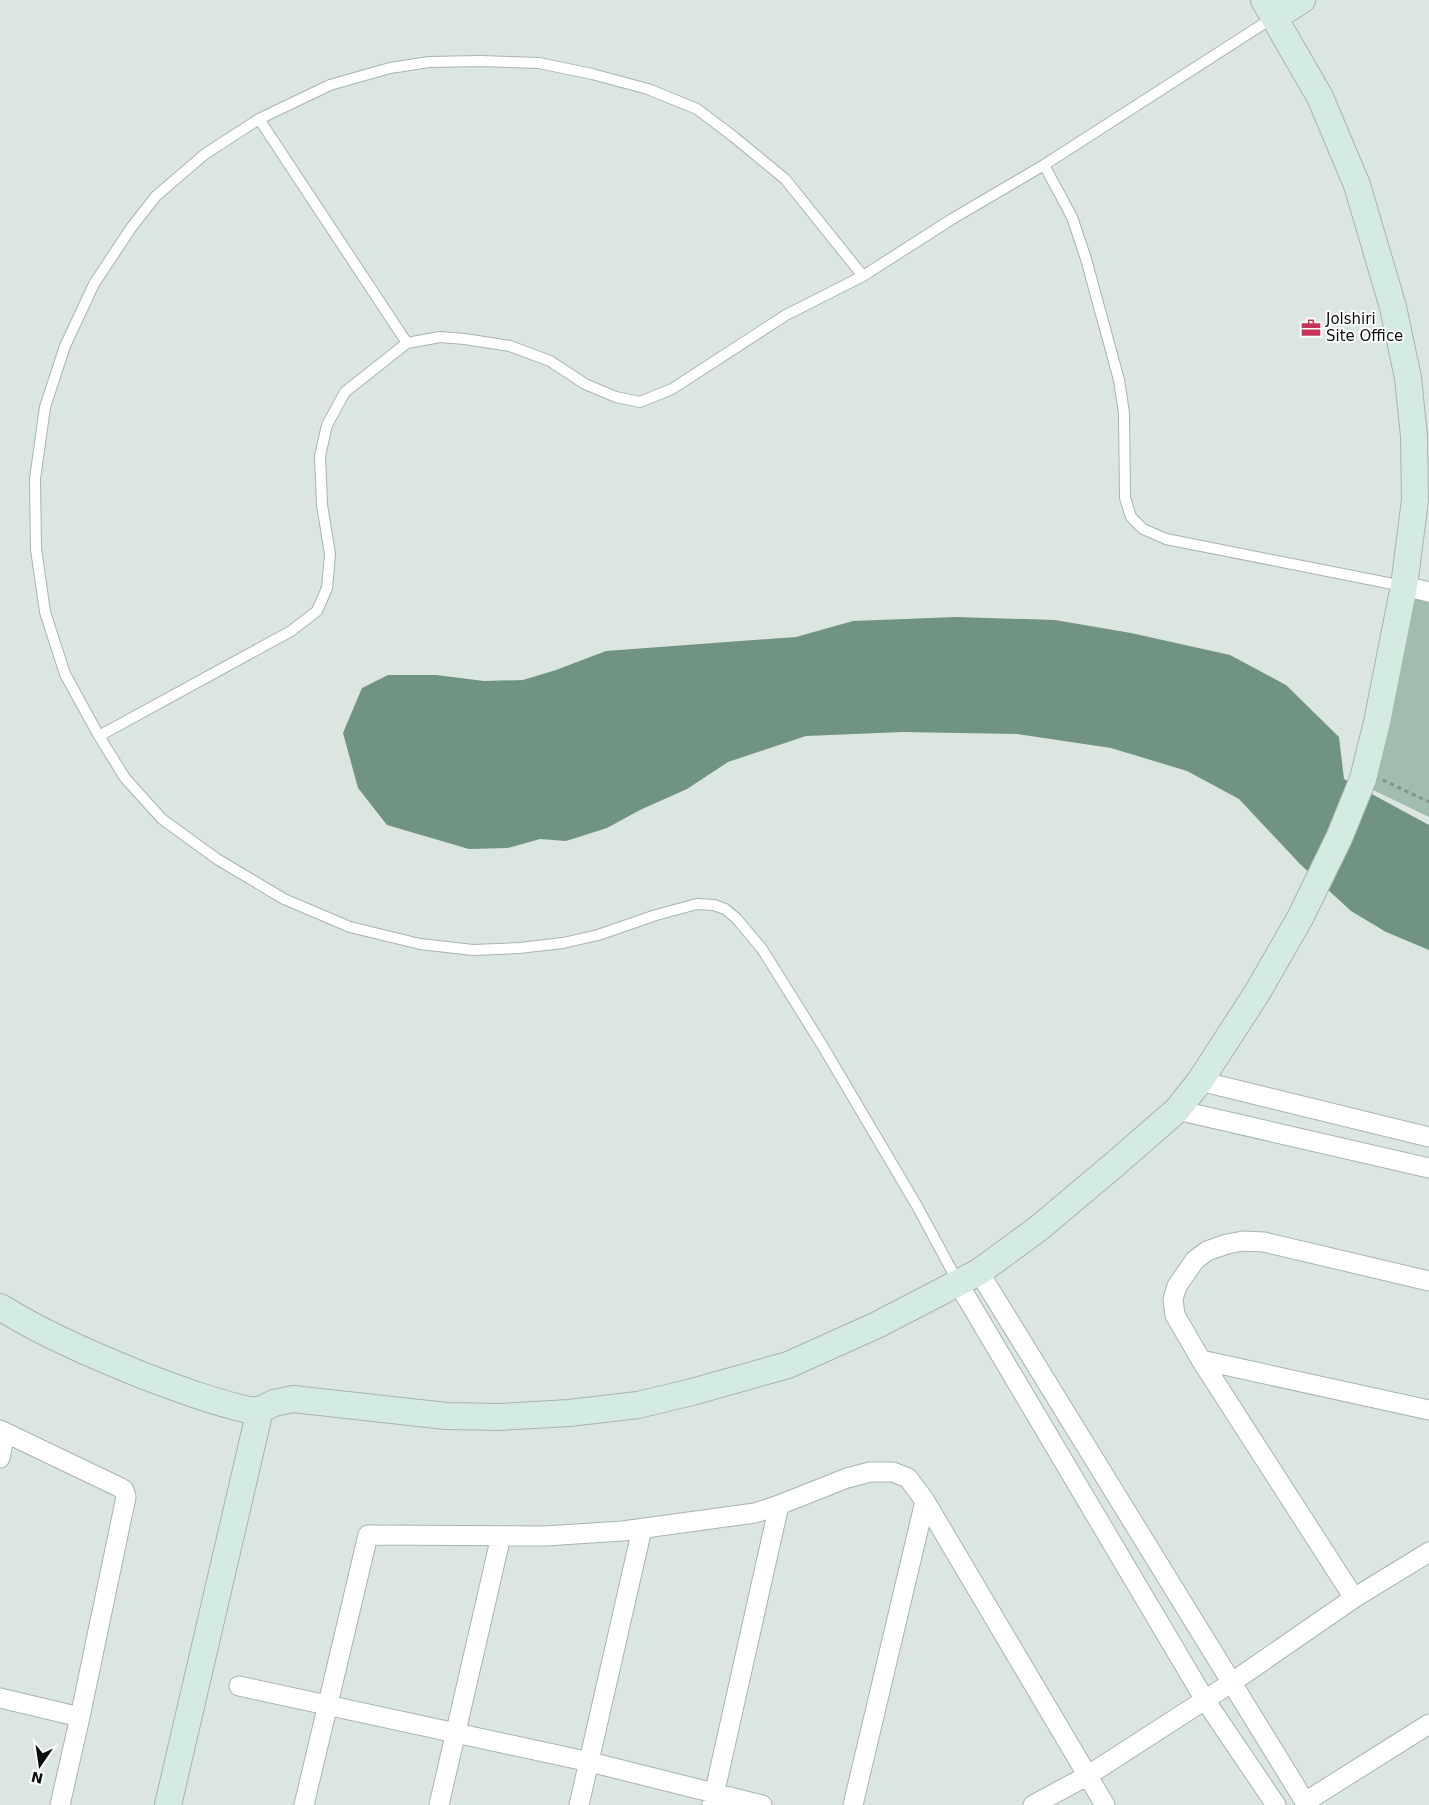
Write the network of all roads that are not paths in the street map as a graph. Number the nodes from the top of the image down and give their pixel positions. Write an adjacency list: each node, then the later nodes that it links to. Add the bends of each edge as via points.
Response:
1 (1302, 0): 2 (street)
2 (1270, 8): 4 (lane); 7 (street, via 1332,122 1357,185 1393,308 1408,378 1415,464 1415,500)
3 (259, 119): 5 (lane, via 330,85 390,68 429,62 539,63 592,74 648,89 697,109 785,179); 6 (lane); 9 (lane, via 205,154 156,196 131,228 90,292 65,346 46,407 35,479 36,549 45,612 65,674)
4 (1044, 165): 5 (lane); 7 (lane, via 1072,217 1119,380 1124,413 1125,498 1131,517 1144,529 1166,539)
5 (863, 276): 6 (lane, via 786,315 672,389 640,402 616,397 585,384 550,361 510,346 440,337)
6 (408, 343): 9 (lane, via 345,392 327,426 320,456 322,505 330,554 327,588 317,611 291,631)
7 (1404, 586): 8 (street); 10 (street, via 1377,722 1373,780 1258,992)
8 (1429, 592)
9 (99, 736): 14 (lane, via 125,778 162,819 217,860 284,899 350,927 420,944 473,950 519,948 598,935 697,904 725,908 762,949 917,1206)
10 (1200, 1081): 11 (street); 12 (street)
11 (1177, 1110): 13 (street); 14 (street, via 1040,1228)
12 (1429, 1137)
13 (1429, 1168)
14 (968, 1277): 18 (street, via 877,1325 788,1365 638,1405 500,1417 438,1415 293,1399 274,1402); 28 (street); 31 (street)
15 (1429, 1281): 17 (street, via 1264,1242 1226,1244 1195,1260 1177,1286 1173,1299 1175,1315)
16 (0, 1307): 18 (street, via 95,1356 183,1390 239,1408)
17 (1200, 1360): 19 (street); 27 (street)
18 (260, 1410): 41 (street)
19 (1429, 1410)
20 (3, 1431): 21 (street); 33 (street, via 119,1486 126,1497)
21 (0, 1458)
22 (925, 1501): 23 (street, via 908,1478 893,1472 870,1472); 37 (street); 46 (street)
23 (780, 1505): 24 (street, via 754,1513); 38 (street)
24 (642, 1529): 25 (street); 36 (street)
25 (501, 1536): 32 (street, via 368,1535); 35 (street)
26 (1429, 1552): 27 (street)
27 (1354, 1598): 28 (street)
28 (1231, 1683): 31 (street); 39 (street)
29 (239, 1686): 32 (street)
30 (0, 1698): 33 (street)
31 (1205, 1700): 37 (street); 49 (street)
32 (329, 1705): 35 (street); 42 (street)
33 (80, 1718): 40 (street)
34 (1429, 1724): 39 (street)
35 (455, 1733): 36 (street); 43 (street)
36 (590, 1762): 38 (street); 44 (street)
37 (1087, 1776): 47 (street); 48 (street)
38 (714, 1799): 45 (street)
39 (1306, 1804)
40 (60, 1805)
41 (168, 1805)
42 (304, 1805)
43 (440, 1805)
44 (579, 1805)
45 (762, 1805)
46 (853, 1805)
47 (1033, 1805)
48 (1105, 1805)
49 (1276, 1805)

